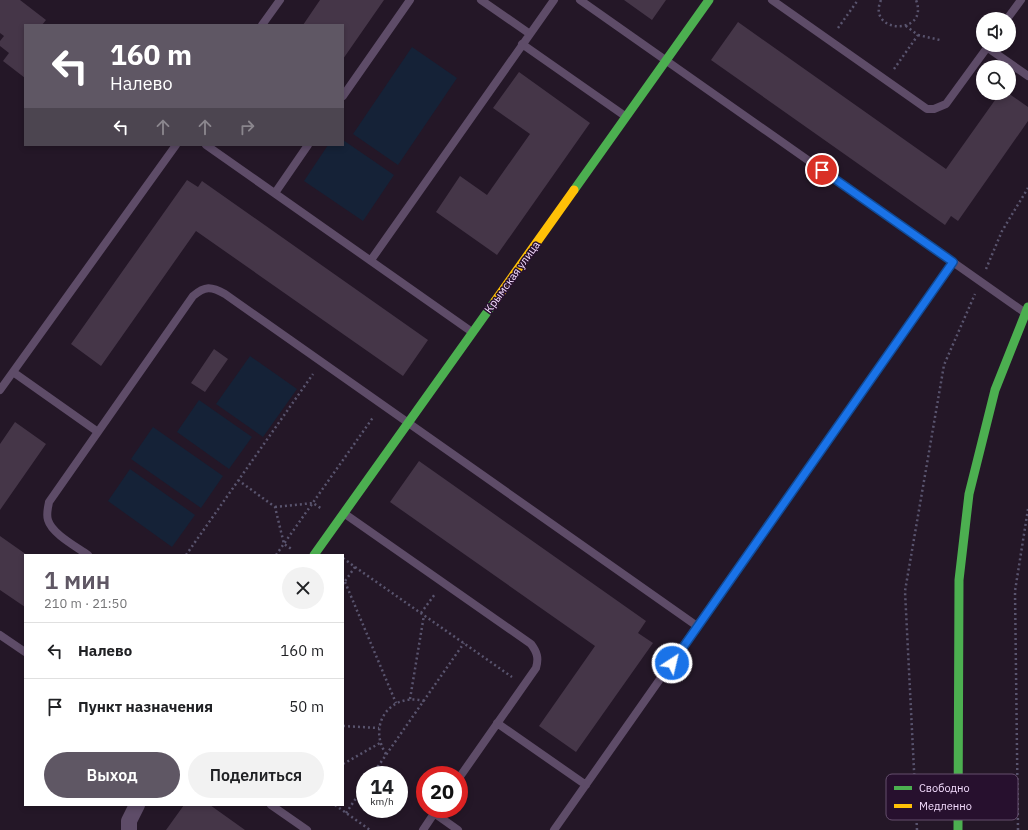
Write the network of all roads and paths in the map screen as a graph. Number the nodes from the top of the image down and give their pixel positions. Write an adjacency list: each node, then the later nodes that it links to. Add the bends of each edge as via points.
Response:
1 (280, 0): 13 (lane)
2 (410, 0): 25 (lane)
3 (481, 0): 15 (lane)
4 (554, 0): 15 (lane)
5 (580, 0): 22 (lane)
6 (709, 0): 22 (street, Крымская улица)
7 (772, 0): 17 (lane)
8 (858, 0): 17 (path)
9 (881, 0): 14 (path, via 880,15 886,23 896,27)
10 (916, 0): 14 (path, via 917,13 913,21)
11 (1021, 0): 12 (lane)
12 (1013, 12)
13 (263, 24)
14 (906, 26): 16 (path)
15 (530, 34): 19 (lane)
16 (918, 35): 18 (path); 24 (path)
17 (830, 40): 24 (lane)
18 (940, 40)
19 (522, 44): 26 (lane); 32 (lane)
20 (984, 52): 24 (lane, via 952,98 940,108 927,109)
21 (996, 52): 23 (lane)
22 (666, 60): 26 (street, Крымская улица); 33 (lane)
23 (1028, 76)
24 (886, 80)
25 (344, 95)
26 (626, 117): 36 (street, Крымская улица)
27 (175, 146): 38 (lane)
28 (207, 146): 31 (lane)
29 (307, 146): 31 (lane)
30 (1028, 188): 34 (path, via 1002,231)
31 (275, 193): 32 (lane)
32 (371, 260): 36 (lane)
33 (953, 262): 34 (lane); 60 (lane)
34 (980, 281): 35 (lane); 76 (path, via 944,365 905,591)
35 (1027, 310): 77 (street, via 995,390 969,494 959,580)
36 (473, 332): 41 (street, Крымская улица)
37 (321, 362): 40 (lane); 42 (lane, via 225,294 216,289 201,290 193,296); 43 (path)
38 (13, 372): 39 (lane); 42 (lane)
39 (0, 390)
40 (382, 404): 41 (lane); 44 (path)
41 (408, 423): 47 (street, Крымская улица); 60 (lane)
42 (98, 432): 50 (lane, via 49,502 47,513 51,526 57,533)
43 (238, 480): 45 (path); 51 (path)
44 (313, 502): 45 (path); 47 (path); 48 (path)
45 (275, 507): 48 (path)
46 (1028, 509): 78 (path, via 1015,591)
47 (341, 517): 53 (street, Крымская улица); 57 (lane)
48 (284, 544): 49 (path); 52 (path)
49 (295, 551)
50 (87, 554)
51 (187, 554)
52 (277, 554)
53 (315, 554)
54 (344, 559): 55 (path)
55 (355, 567): 56 (path); 58 (path)
56 (344, 583): 67 (path)
57 (443, 583): 58 (path); 64 (lane, via 535,649 538,661 536,668)
58 (421, 613): 59 (path)
59 (424, 615): 62 (path); 65 (path)
60 (697, 626): 79 (lane)
61 (0, 635): 63 (lane)
62 (464, 643): 64 (path); 66 (path)
63 (24, 651)
64 (524, 685): 68 (lane)
65 (410, 699): 66 (path); 67 (path)
66 (424, 701): 72 (path)
67 (396, 703): 70 (path, via 384,714)
68 (497, 723): 75 (lane); 79 (lane)
69 (344, 726): 70 (path)
70 (379, 728): 71 (path)
71 (380, 743): 72 (path); 73 (path)
72 (386, 754): 74 (path)
73 (344, 763)
74 (378, 766)
75 (467, 766)
76 (914, 774)
77 (958, 774)
78 (1017, 774)
79 (586, 785): 95 (lane)
80 (356, 798): 84 (path)
81 (136, 806): 90 (street, via 129,821)
82 (272, 806): 91 (lane)
83 (336, 806): 84 (path)
84 (346, 813): 92 (path)
85 (431, 818): 93 (lane)
86 (444, 818): 94 (lane)
87 (916, 820): 96 (path)
88 (958, 820): 97 (street)
89 (1018, 820): 98 (path)
90 (129, 830)
91 (307, 830)
92 (370, 830)
93 (423, 830)
94 (458, 830)
95 (554, 830)
96 (917, 830)
97 (958, 830)
98 (1018, 830)

